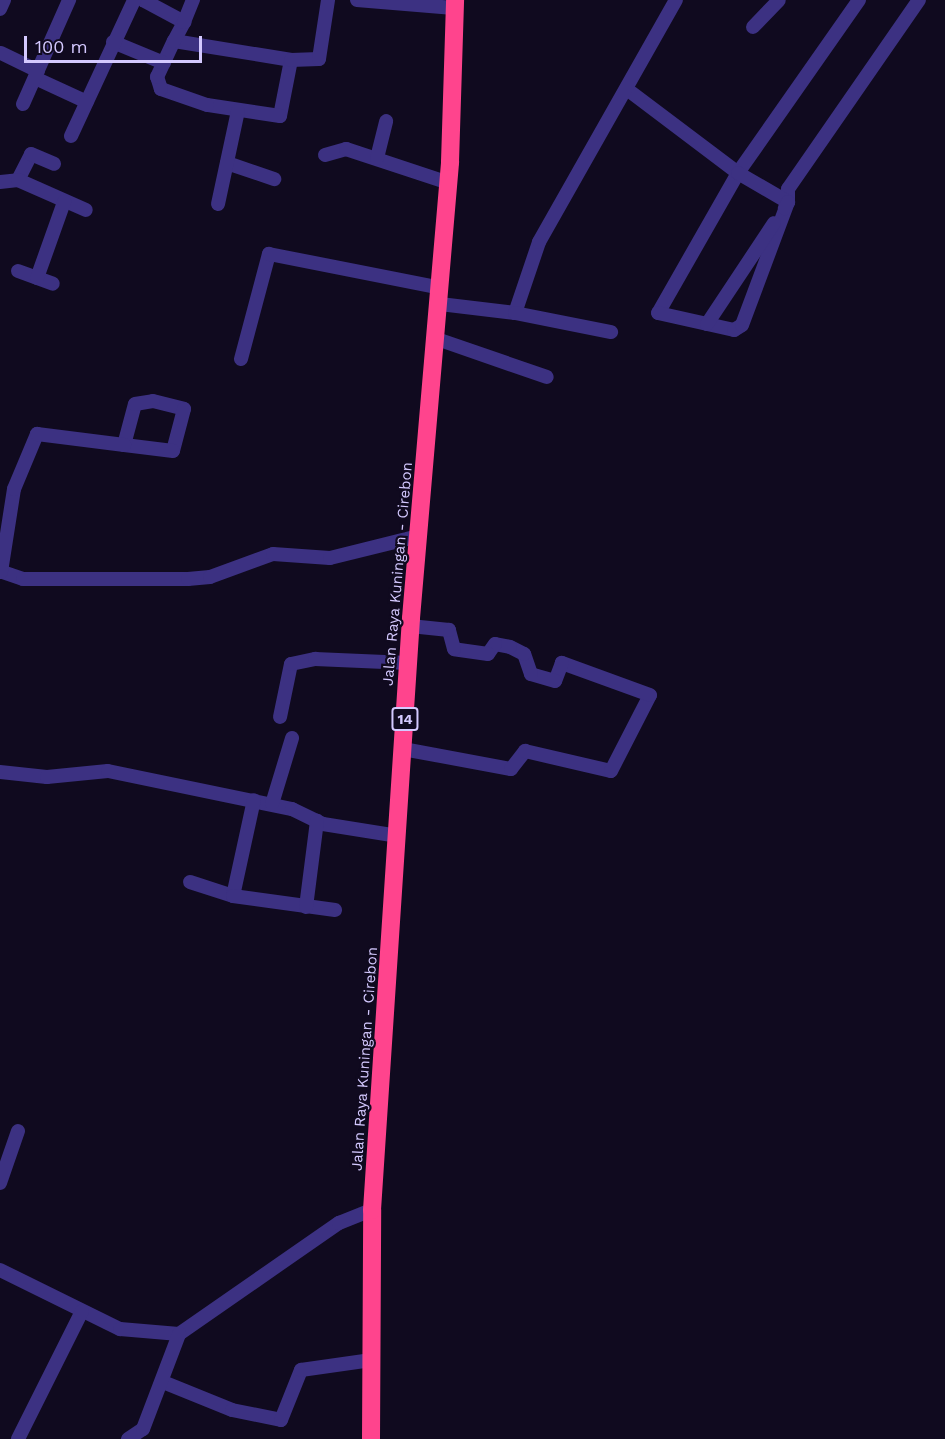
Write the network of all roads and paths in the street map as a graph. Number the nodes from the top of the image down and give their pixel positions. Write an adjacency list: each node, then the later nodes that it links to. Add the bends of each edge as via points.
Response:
1 (4, 0): 13 (street)
2 (69, 0): 21 (street)
3 (134, 0): 17 (street)
4 (142, 0): 14 (street)
5 (193, 0): 14 (street)
6 (328, 0): 19 (street, via 319,58)
7 (357, 0): 12 (street)
8 (676, 0): 45 (street, via 539,242)
9 (779, 0): 15 (street)
10 (859, 0): 32 (street)
11 (919, 0): 38 (street, via 788,189)
12 (455, 4): 36 (highway, Jalan Raya Kuningan - Cirebon / 14)
13 (0, 9)
14 (184, 22): 16 (street)
15 (753, 27)
16 (174, 41): 19 (street); 20 (street)
17 (113, 42): 20 (street); 23 (street)
18 (0, 53): 21 (street)
19 (291, 60): 25 (street, via 280,116)
20 (164, 63): 25 (street, via 157,77 161,89)
21 (36, 75): 23 (street); 24 (street)
22 (632, 93): 32 (street)
23 (87, 102): 27 (street)
24 (23, 104)
25 (238, 111): 30 (street)
26 (386, 121): 29 (street)
27 (71, 136)
28 (325, 155): 29 (street, via 346,149)
29 (377, 158): 36 (street)
30 (227, 163): 33 (street); 39 (street)
31 (54, 164): 34 (street, via 31,153)
32 (738, 173): 38 (street); 46 (street, via 658,313)
33 (274, 178)
34 (18, 180): 35 (street); 37 (street)
35 (0, 182)
36 (449, 183): 44 (highway, Jalan Raya Kuningan - Cirebon / 14)
37 (64, 202): 40 (street); 42 (street)
38 (788, 202): 46 (street); 46 (street, via 742,326 734,330)
39 (218, 204)
40 (86, 210)
41 (18, 272): 42 (street)
42 (37, 278): 43 (street)
43 (53, 284)
44 (440, 296): 45 (street); 48 (highway, Jalan Raya Kuningan - Cirebon / 14); 49 (street, via 269,254)
45 (515, 313): 47 (street)
46 (707, 324)
47 (611, 332)
48 (437, 339): 50 (street); 52 (highway, Jalan Raya Kuningan - Cirebon / 14)
49 (241, 358)
50 (547, 377)
51 (124, 445): 51 (street, via 140,402 184,409 176,450); 53 (street, via 37,434 14,489)
52 (419, 536): 53 (street, via 330,558 273,554 210,577 188,579 34,580); 54 (highway, Jalan Raya Kuningan - Cirebon / 14)
53 (1, 571)
54 (410, 626): 55 (highway, Jalan Raya Kuningan - Cirebon / 14); 58 (street, via 449,630 454,649 488,654 495,644 510,647 524,654 531,674 555,681 562,663 650,695 608,772 525,751 507,769)
55 (408, 663): 56 (street, via 315,659 291,664); 58 (highway, Jalan Raya Kuningan - Cirebon / 14)
56 (280, 717)
57 (292, 738): 61 (street)
58 (403, 749): 63 (highway, Jalan Raya Kuningan - Cirebon / 14)
59 (0, 772): 60 (street, via 47,777 108,771)
60 (254, 800): 61 (street); 65 (street)
61 (272, 804): 62 (street)
62 (317, 821): 63 (street); 66 (street)
63 (398, 836): 70 (highway, Jalan Raya Kuningan - Cirebon / 14)
64 (190, 882): 65 (street)
65 (233, 896): 66 (street)
66 (306, 907): 67 (street)
67 (335, 910)
68 (18, 1131): 69 (street)
69 (0, 1184)
70 (372, 1210): 73 (street, via 339,1222); 74 (highway, Jalan Raya Kuningan - Cirebon / 14)
71 (0, 1270): 72 (street)
72 (82, 1311): 73 (street, via 120,1329); 76 (street)
73 (179, 1335): 75 (street)
74 (371, 1360): 75 (street, via 301,1371 281,1420 232,1410); 78 (highway, Jalan Raya Kuningan - Cirebon / 14)
75 (163, 1382): 77 (street, via 143,1429)
76 (18, 1439)
77 (128, 1439)
78 (371, 1439)

